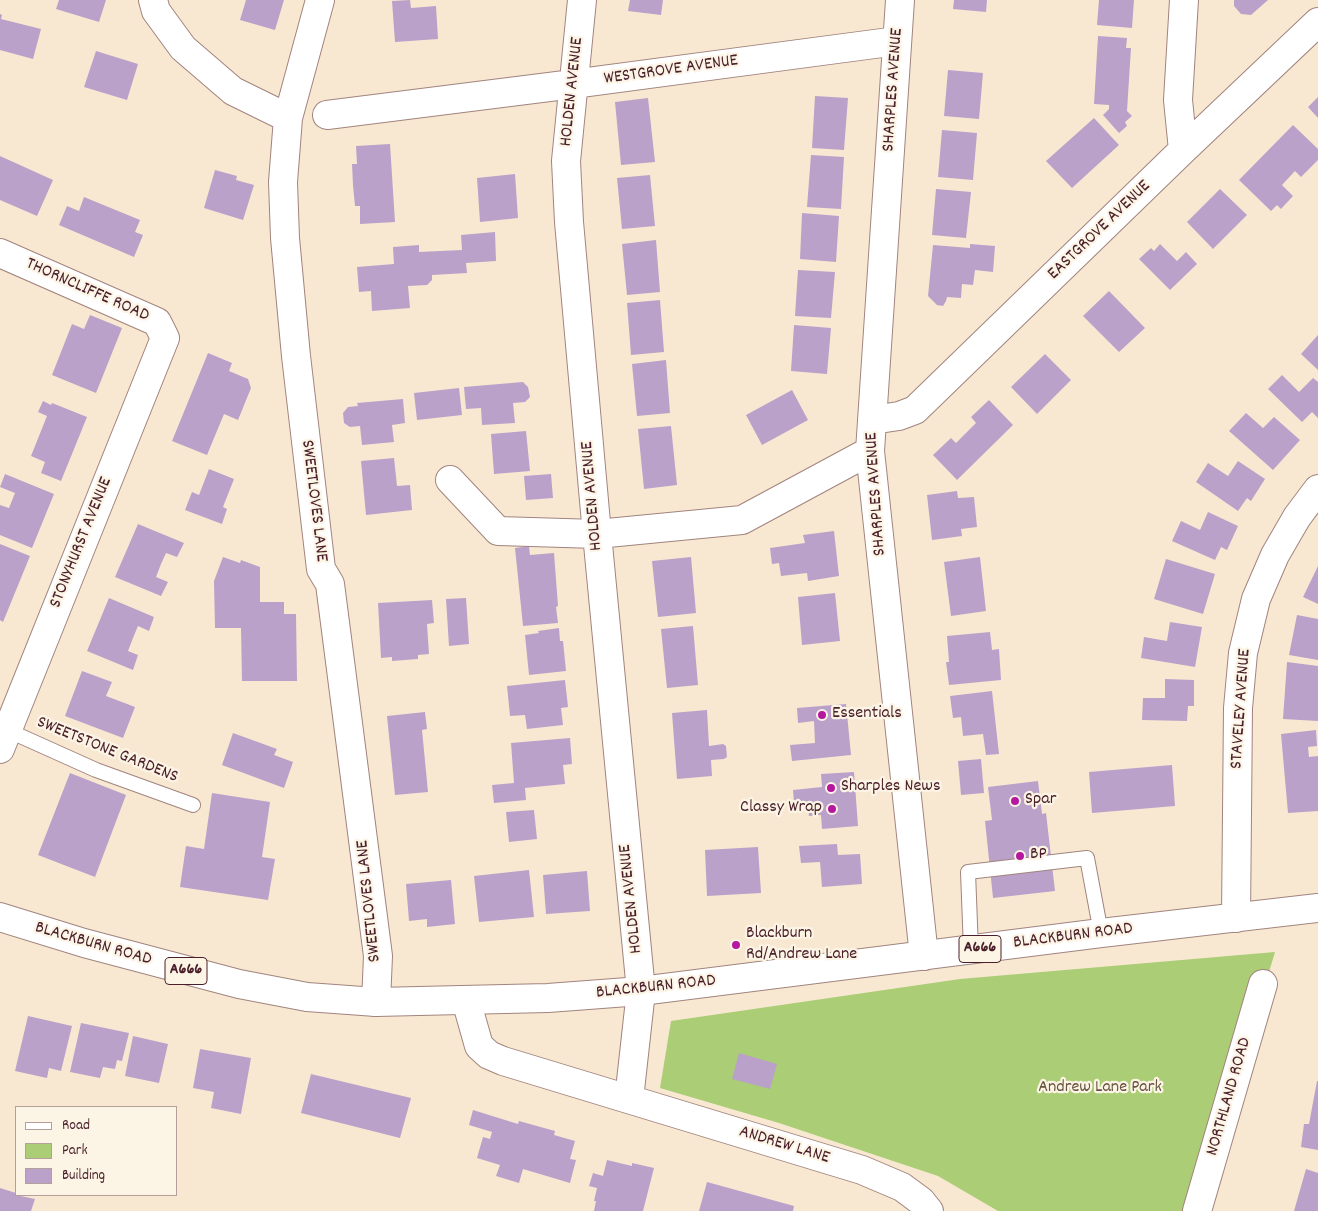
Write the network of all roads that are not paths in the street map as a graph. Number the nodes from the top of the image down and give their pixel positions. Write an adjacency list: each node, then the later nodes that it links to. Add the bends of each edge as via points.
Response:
1 (153, 0): 10 (main road, via 156,10 183,48 233,91)
2 (320, 0): 10 (main road, SWEETLOVES LANE)
3 (582, 0): 8 (main road, HOLDEN AVENUE)
4 (900, 0): 7 (main road, SHARPLES AVENUE)
5 (1184, 0): 11 (main road, via 1178,100)
6 (1318, 22): 11 (main road, EASTGROVE AVENUE)
7 (897, 41): 8 (main road, WESTGROVE AVENUE); 14 (main road, SHARPLES AVENUE)
8 (573, 84): 9 (main road, WESTGROVE AVENUE); 18 (main road, HOLDEN AVENUE, via 566,161 569,222)
9 (327, 115)
10 (288, 118): 30 (main road, SWEETLOVES LANE, via 283,182 296,356 321,568 330,584 378,956)
11 (1183, 150): 14 (main road, EASTGROVE AVENUE, via 915,410)
12 (0, 253): 13 (main road, THORNCLIFFE ROAD, via 157,322)
13 (165, 338): 19 (main road, STONYHURST AVENUE)
14 (872, 420): 15 (main road, SHARPLES AVENUE)
15 (870, 451): 18 (main road, via 742,520); 26 (main road, SHARPLES AVENUE)
16 (450, 480): 18 (main road, via 498,531)
17 (1318, 489): 23 (main road, STAVELEY AVENUE, via 1275,555 1256,599 1243,653 1238,708)
18 (596, 534): 28 (main road, HOLDEN AVENUE)
19 (4, 739): 20 (lane, SWEETSTONE GARDENS)
20 (193, 805)
21 (1318, 908): 23 (main road, BLACKBURN ROAD / A666)
22 (0, 917): 30 (main road, BLACKBURN ROAD / A666, via 239,984 307,997)
23 (1236, 918): 24 (main road, BLACKBURN ROAD / A666)
24 (1101, 933): 25 (main road, BLACKBURN ROAD / A666); 25 (lane, via 1088,858 968,872)
25 (971, 950): 26 (main road, BLACKBURN ROAD / A666)
26 (924, 956): 28 (main road, BLACKBURN ROAD / A666)
27 (1263, 984): 33 (main road, NORTHLAND ROAD)
28 (641, 991): 29 (main road, BLACKBURN ROAD / A666); 31 (main road)
29 (466, 1000): 30 (main road, BLACKBURN ROAD / A666); 31 (main road, ANDREW LANE, via 479,1046 489,1055)
30 (376, 1002)
31 (629, 1100): 32 (main road, ANDREW LANE, via 862,1170 902,1187)
32 (929, 1211)
33 (1196, 1211)

